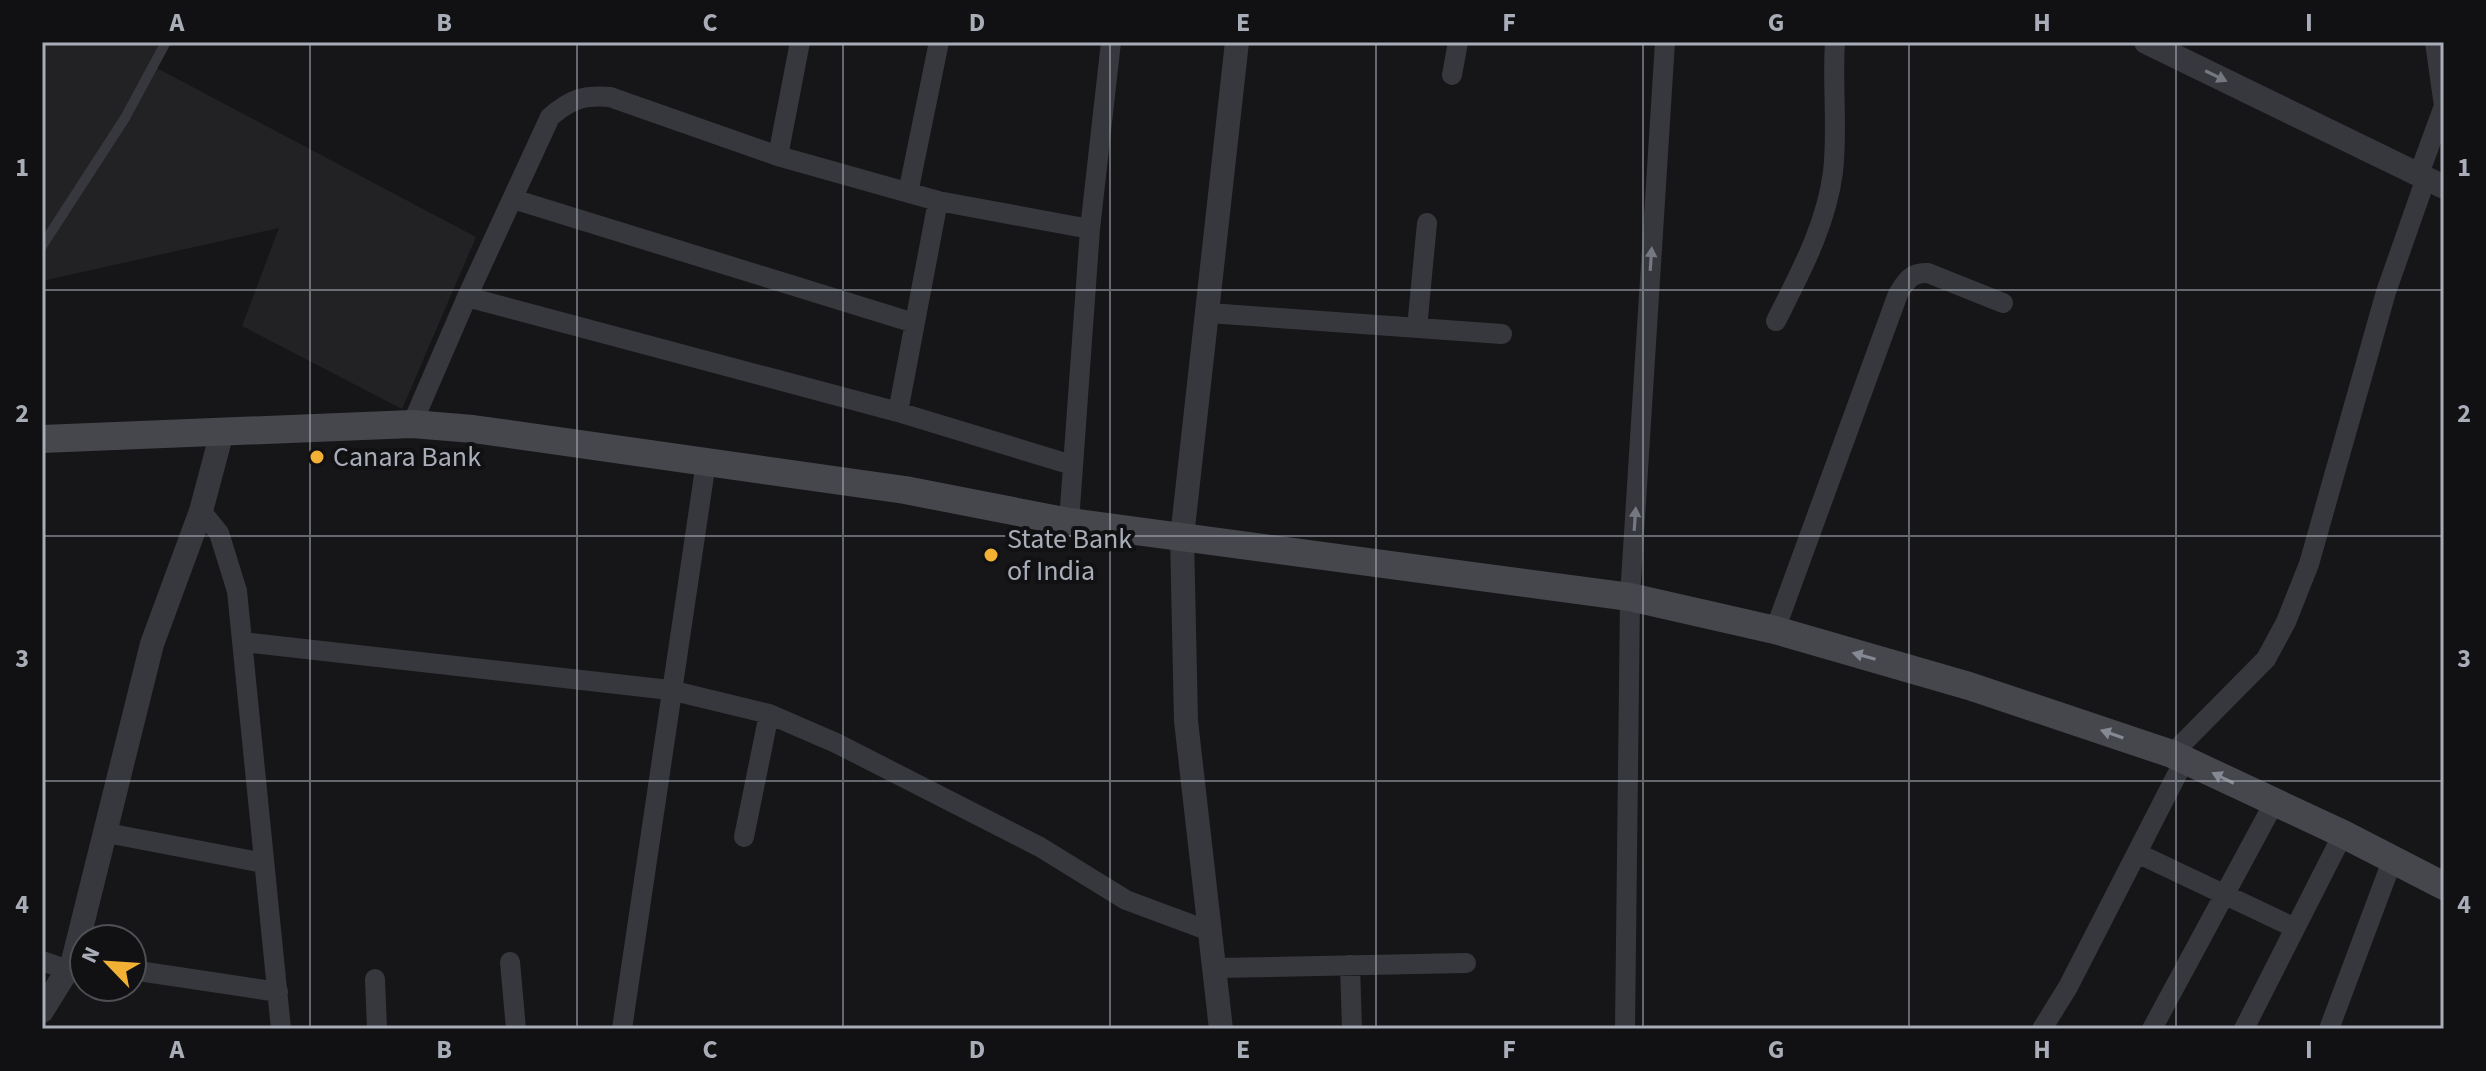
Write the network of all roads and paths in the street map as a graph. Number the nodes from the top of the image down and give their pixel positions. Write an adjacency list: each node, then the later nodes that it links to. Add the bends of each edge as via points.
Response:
1 (166, 42): 19 (lane, via 125,118)
2 (800, 42): 12 (street)
3 (939, 42): 14 (street)
4 (1111, 42): 18 (street)
5 (1237, 42): 22 (street)
6 (1458, 42): 11 (street)
7 (1665, 42): 36 (street, one-way to 7)
8 (1835, 42): 23 (street, via 1833,171 1824,214)
9 (2146, 42): 13 (street, one-way to 13)
10 (2435, 42): 13 (street, via 2444,106)
11 (1452, 75)
12 (778, 156): 14 (street); 15 (street, via 610,97 586,95 568,101 550,117)
13 (2430, 179): 41 (street, via 2386,292 2309,564 2286,622 2266,659)
14 (908, 193): 16 (street)
15 (513, 199): 20 (street); 24 (street)
16 (938, 201): 18 (street); 24 (street)
17 (1427, 223): 25 (street)
18 (1090, 229): 32 (street)
19 (42, 246)
20 (467, 297): 27 (street); 28 (street)
21 (2003, 303): 37 (street, via 1928,273 1908,278)
22 (1209, 313): 25 (street); 35 (street)
23 (1776, 321)
24 (914, 323): 27 (street)
25 (1417, 328): 26 (street)
26 (1502, 334)
27 (898, 412): 32 (street)
28 (412, 424): 29 (main road); 31 (main road)
29 (222, 432): 30 (main road); 33 (street)
30 (42, 439)
31 (706, 462): 34 (main road, via 905,490); 39 (street)
32 (1072, 465): 34 (street)
33 (201, 511): 38 (street, via 219,533 237,591); 43 (street, via 152,644)
34 (1069, 522): 35 (main road)
35 (1182, 537): 36 (main road); 53 (street, via 1186,721)
36 (1630, 597): 37 (main road); 71 (street)
37 (1775, 630): 41 (main road, one-way to 37, via 1969,686)
38 (243, 642): 39 (street); 48 (street)
39 (670, 690): 40 (street); 68 (street)
40 (769, 714): 45 (street); 53 (street, via 1040,847 1126,900)
41 (2179, 757): 42 (main road, one-way to 41); 46 (street)
42 (2274, 803): 44 (main road); 50 (street)
43 (107, 833): 48 (street); 51 (street)
44 (2343, 834): 47 (main road); 52 (street)
45 (744, 837)
46 (2137, 853): 50 (street); 72 (street)
47 (2392, 861): 49 (main road); 75 (street)
48 (264, 863): 63 (street)
49 (2444, 886)
50 (2224, 894): 52 (street); 73 (street)
51 (85, 923)
52 (2295, 928): 74 (street)
53 (1212, 932): 59 (street)
54 (42, 961): 56 (street)
55 (510, 962): 67 (street)
56 (68, 963)
57 (1466, 963): 58 (street)
58 (1350, 965): 59 (street); 70 (street)
59 (1217, 968): 69 (street)
60 (148, 972): 63 (street)
61 (68, 974): 64 (street)
62 (375, 979): 66 (street)
63 (278, 992): 65 (street)
64 (42, 1011)
65 (281, 1029)
66 (377, 1029)
67 (516, 1029)
68 (622, 1029)
69 (1221, 1029)
70 (1352, 1029)
71 (1625, 1029)
72 (2042, 1029)
73 (2152, 1029)
74 (2244, 1029)
75 (2329, 1029)

